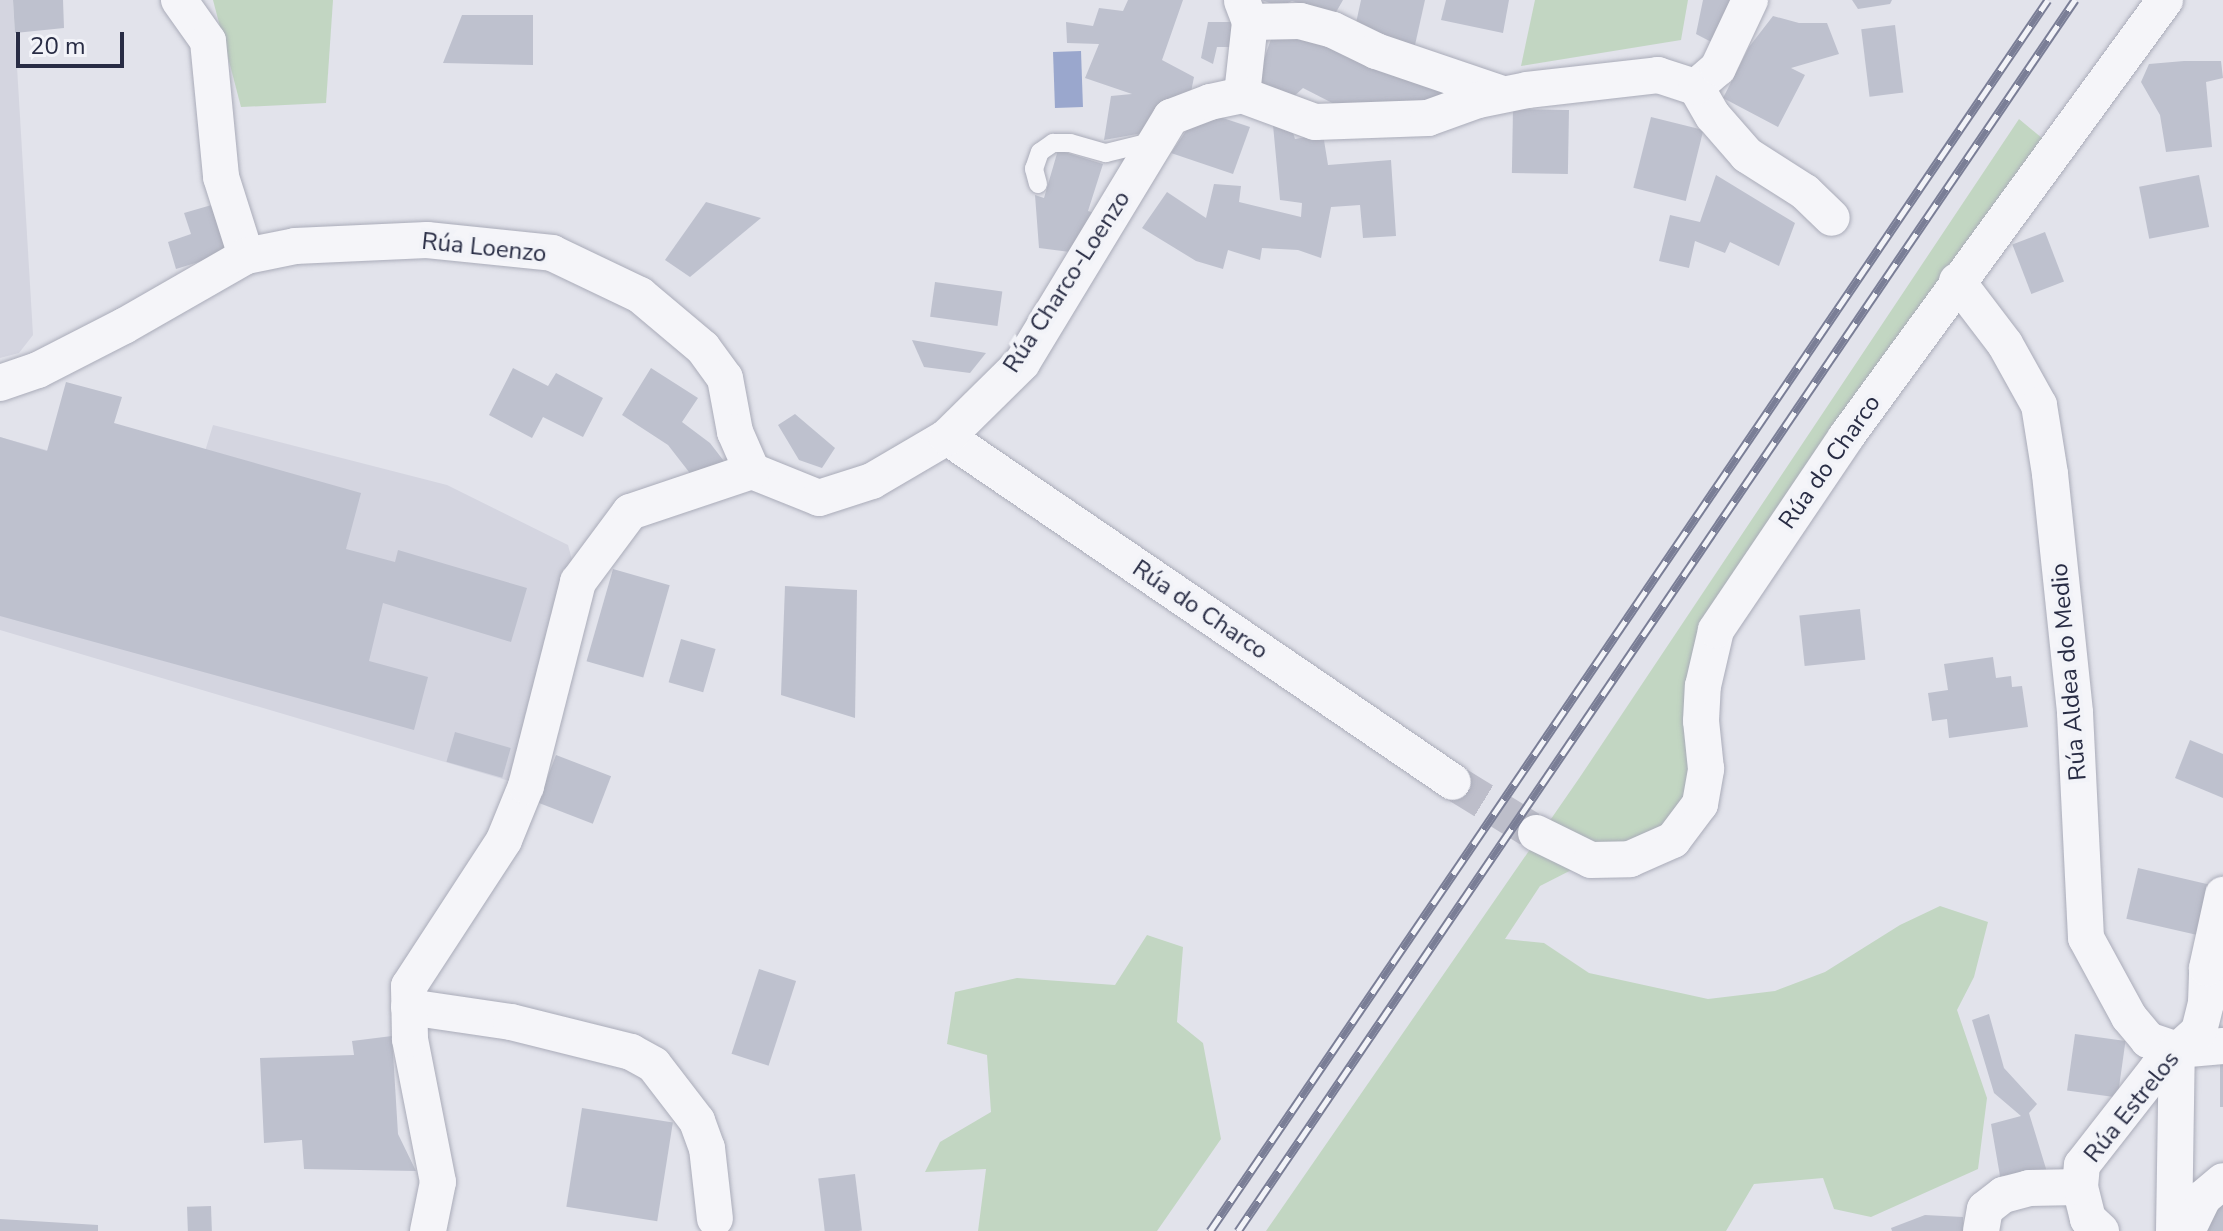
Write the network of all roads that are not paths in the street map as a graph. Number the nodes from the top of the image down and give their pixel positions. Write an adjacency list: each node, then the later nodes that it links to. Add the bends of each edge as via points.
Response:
1 (179, 0): 11 (street, via 208,41 221,177)
2 (1750, 0): 5 (street, via 1718,68)
3 (2165, 0): 12 (street, Rúa do Charco)
4 (1246, 11): 6 (street); 7 (street, via 1333,30 1376,51)
5 (1696, 87): 7 (street, via 1658,75); 10 (street, via 1747,155 1805,192)
6 (1242, 95): 7 (street, via 1315,122 1428,118); 8 (street, Rúa Charco-Loenzo, via 1171,117)
7 (1504, 95)
8 (1157, 140): 9 (lane, via 1106,153 1053,143 1040,152 1034,169); 14 (street, Rúa Charco-Loenzo, via 1022,363)
9 (1038, 184)
10 (1832, 218)
11 (246, 256): 13 (street, Rúa Loenzo, via 124,326 38,370); 15 (street, Rúa Loenzo, via 295,246 427,240 552,253 640,295 703,348 725,378 735,432)
12 (1957, 281): 17 (street, Rúa do Charco, via 1716,630 1703,686 1706,769 1700,804 1673,840 1630,859 1591,860); 21 (street, Rúa Aldea do Medio, via 2005,344 2039,405 2075,713 2086,938 2129,1017 2148,1040)
13 (0, 383)
14 (947, 437): 15 (street, Rúa Charco-Loenzo, via 872,481 819,498); 16 (street, Rúa do Charco)
15 (752, 471): 19 (street, via 630,512 578,582 526,786 504,840 409,986)
16 (1453, 782)
17 (1536, 833)
18 (2223, 895): 21 (street, Rúa Estrelos, via 2199,1031)
19 (409, 1007): 24 (street, via 511,1022 631,1052 654,1065 697,1121 707,1148); 25 (street, via 410,1039 438,1182)
20 (2223, 1046): 21 (street)
21 (2177, 1050): 23 (street, Rúa Estrelos, via 2082,1165); 28 (street)
22 (2223, 1181): 29 (street, via 2203,1198)
23 (2080, 1187): 26 (street, Rúa Estrelos, via 2029,1188 2003,1195 1985,1209); 27 (street, Rúa Estrelos, via 2088,1219)
24 (716, 1227)
25 (428, 1231)
26 (1981, 1231)
27 (2101, 1231)
28 (2174, 1231)
29 (2187, 1231)

